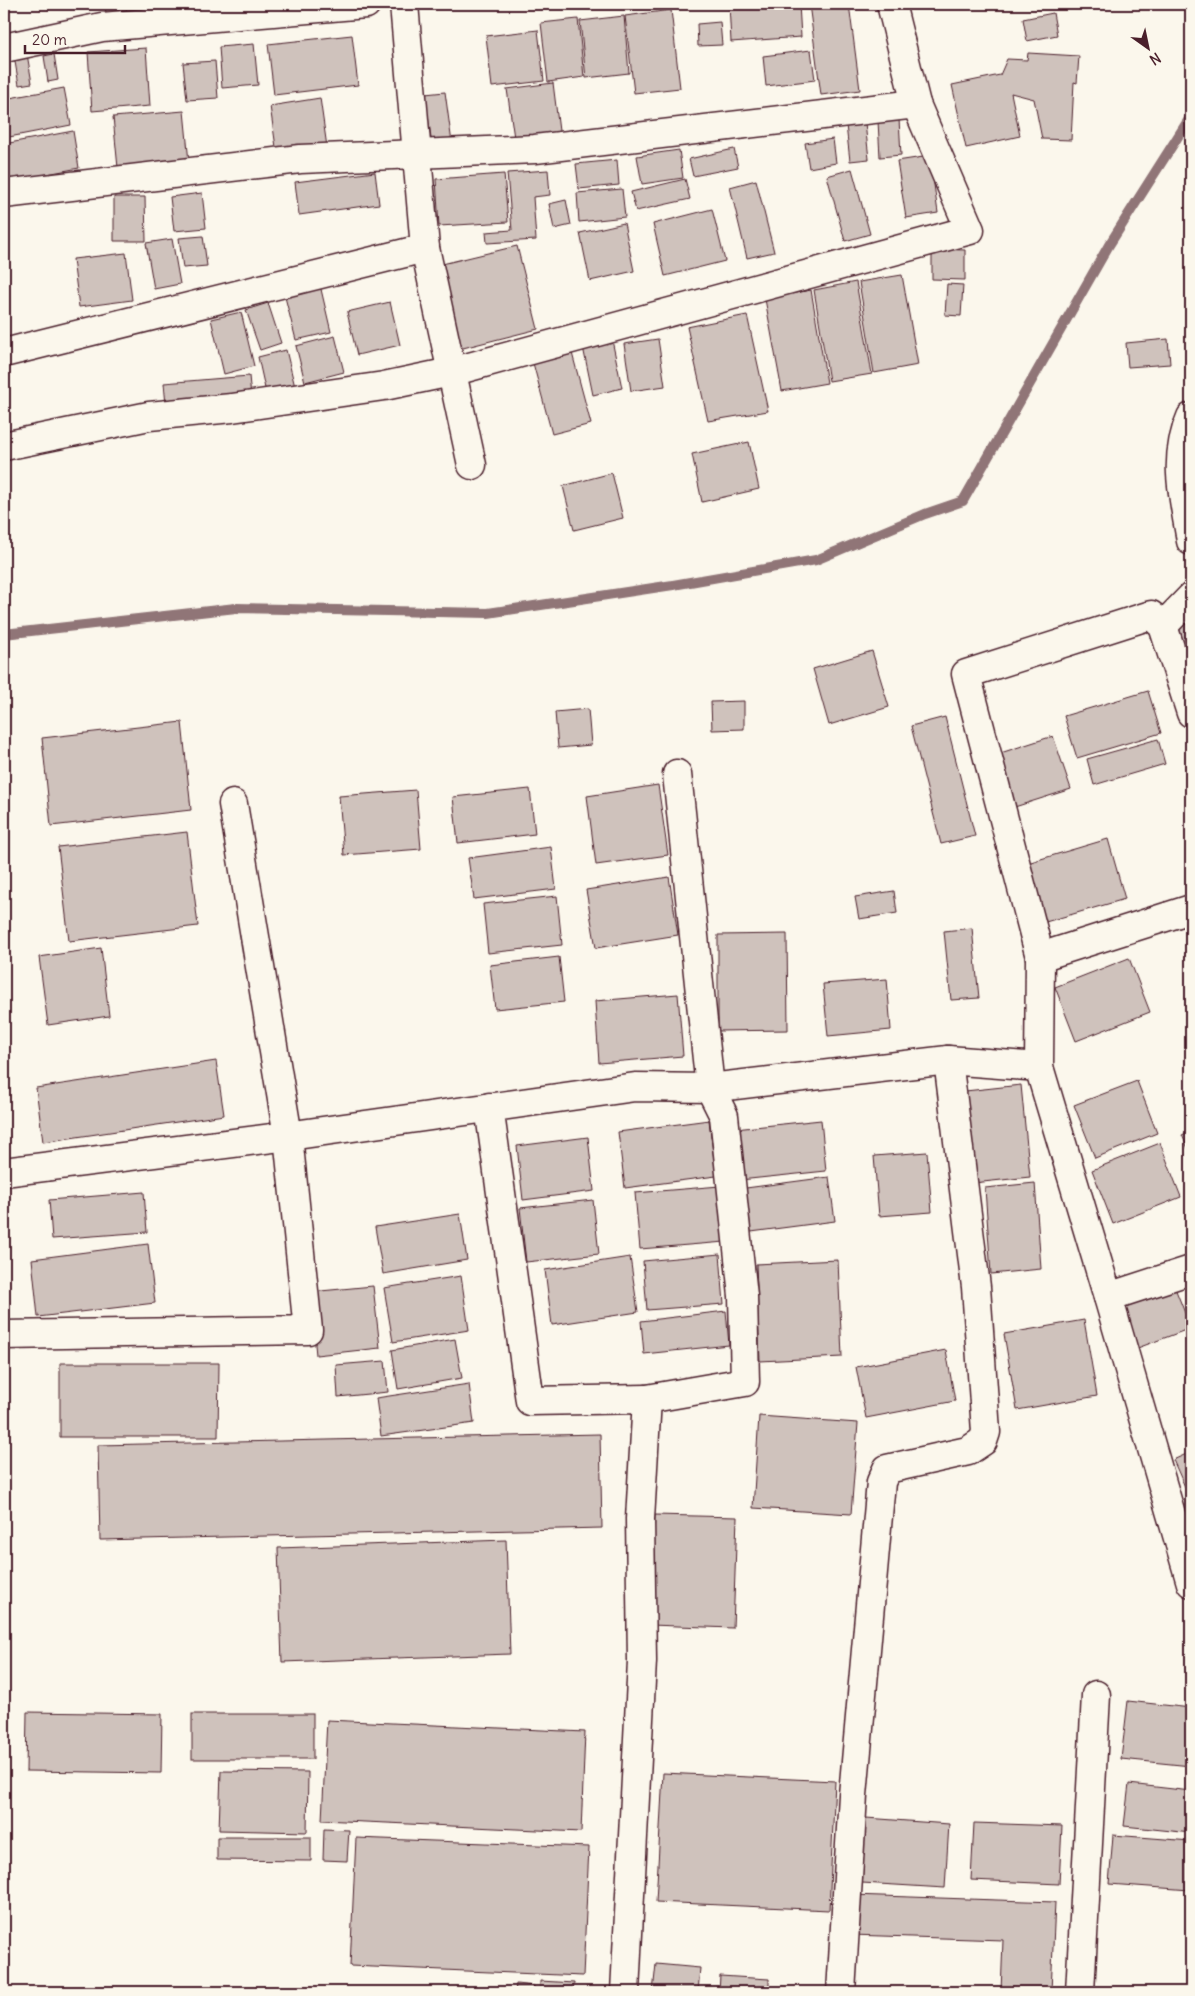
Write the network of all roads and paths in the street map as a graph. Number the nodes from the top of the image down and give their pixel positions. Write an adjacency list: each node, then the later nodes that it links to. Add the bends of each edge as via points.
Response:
1 (366, 4): 4 (street, via 102,27)
2 (404, 4): 6 (street)
3 (891, 4): 5 (street)
4 (4, 48)
5 (916, 104): 6 (street, via 534,149); 10 (street, via 970,230)
6 (418, 154): 7 (street, via 300,159); 8 (street)
7 (4, 194)
8 (425, 248): 9 (street); 10 (street)
9 (4, 353)
10 (451, 372): 12 (street, via 384,386 232,408 149,416); 13 (street)
11 (1191, 417): 14 (street, via 1180,462)
12 (4, 446)
13 (472, 465)
14 (1191, 541)
15 (1191, 597): 16 (street)
16 (1163, 626): 17 (street); 21 (street, via 1151,615 966,674)
17 (1191, 713)
18 (677, 774): 24 (street)
19 (233, 804): 26 (street)
20 (1191, 908): 21 (street)
21 (1040, 957): 23 (street)
22 (948, 1060): 23 (street); 24 (street); 35 (street, via 976,1287 986,1432 983,1441 968,1451 887,1469 881,1482 853,1795)
23 (1039, 1067): 29 (street)
24 (710, 1088): 25 (street, via 635,1087); 31 (street, via 724,1116 743,1296 745,1382)
25 (489, 1107): 26 (street); 31 (street, via 530,1401)
26 (288, 1136): 27 (street); 30 (street, via 308,1330)
27 (4, 1172)
28 (1191, 1270): 29 (street)
29 (1108, 1297): 32 (street)
30 (4, 1336)
31 (647, 1399): 34 (street, via 640,1519 642,1661)
32 (1191, 1583)
33 (1096, 1695): 36 (street)
34 (625, 1992)
35 (841, 1992)
36 (1080, 1992)

